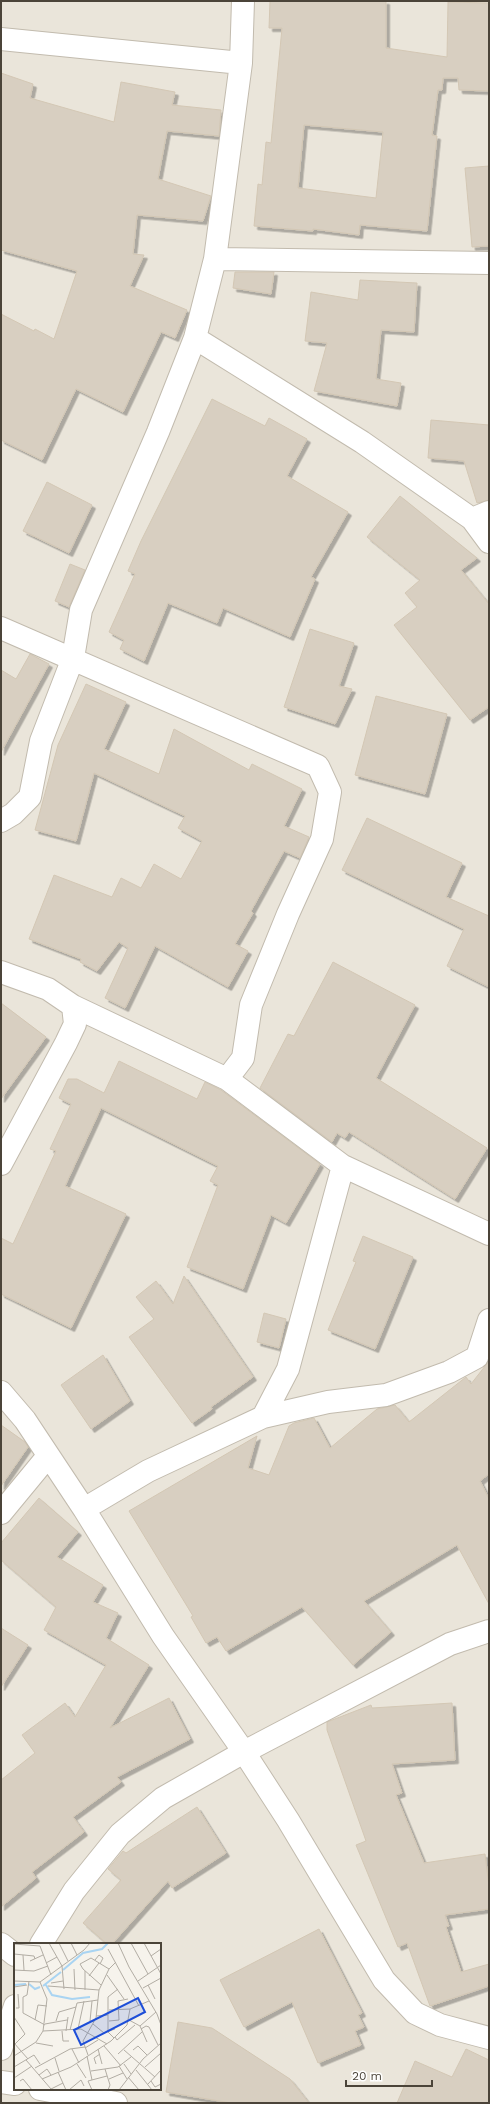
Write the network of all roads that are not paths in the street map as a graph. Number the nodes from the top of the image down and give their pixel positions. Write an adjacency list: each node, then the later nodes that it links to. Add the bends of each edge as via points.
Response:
1 (244, 1): 3 (street)
2 (1, 39): 3 (street)
3 (241, 63): 4 (street)
4 (215, 259): 5 (street); 6 (street)
5 (489, 262)
6 (195, 338): 7 (street); 10 (street, via 158,432 81,610)
7 (481, 516): 8 (street)
8 (489, 542)
9 (1, 628): 10 (street)
10 (73, 658): 11 (street, via 41,741 30,797 13,814); 14 (street, via 318,766 330,792 322,839 251,1005 243,1058)
11 (1, 821)
12 (1, 972): 13 (street, via 48,989)
13 (73, 1006): 14 (street); 15 (street, via 75,1024)
14 (227, 1079): 16 (street)
15 (1, 1164)
16 (343, 1166): 17 (street); 20 (street, via 288,1369)
17 (489, 1234)
18 (489, 1320): 20 (street, via 477,1357 449,1372 386,1395 328,1402)
19 (1, 1392): 21 (street, via 25,1420)
20 (262, 1417): 22 (street, via 148,1471)
21 (48, 1456): 22 (street); 23 (street)
22 (84, 1509): 25 (street, via 163,1636)
23 (1, 1513)
24 (489, 1631): 25 (street, via 450,1644)
25 (244, 1752): 26 (street, via 162,1798 120,1834 74,1891); 30 (street, via 384,1980 415,2013 440,2025)
26 (42, 1943)
27 (1, 1944): 28 (street)
28 (14, 1954)
29 (14, 2009): 31 (street)
30 (489, 2038)
31 (1, 2049)
32 (1, 2082): 33 (street)
33 (14, 2084)
34 (45, 2090): 35 (street)
35 (116, 2103)

